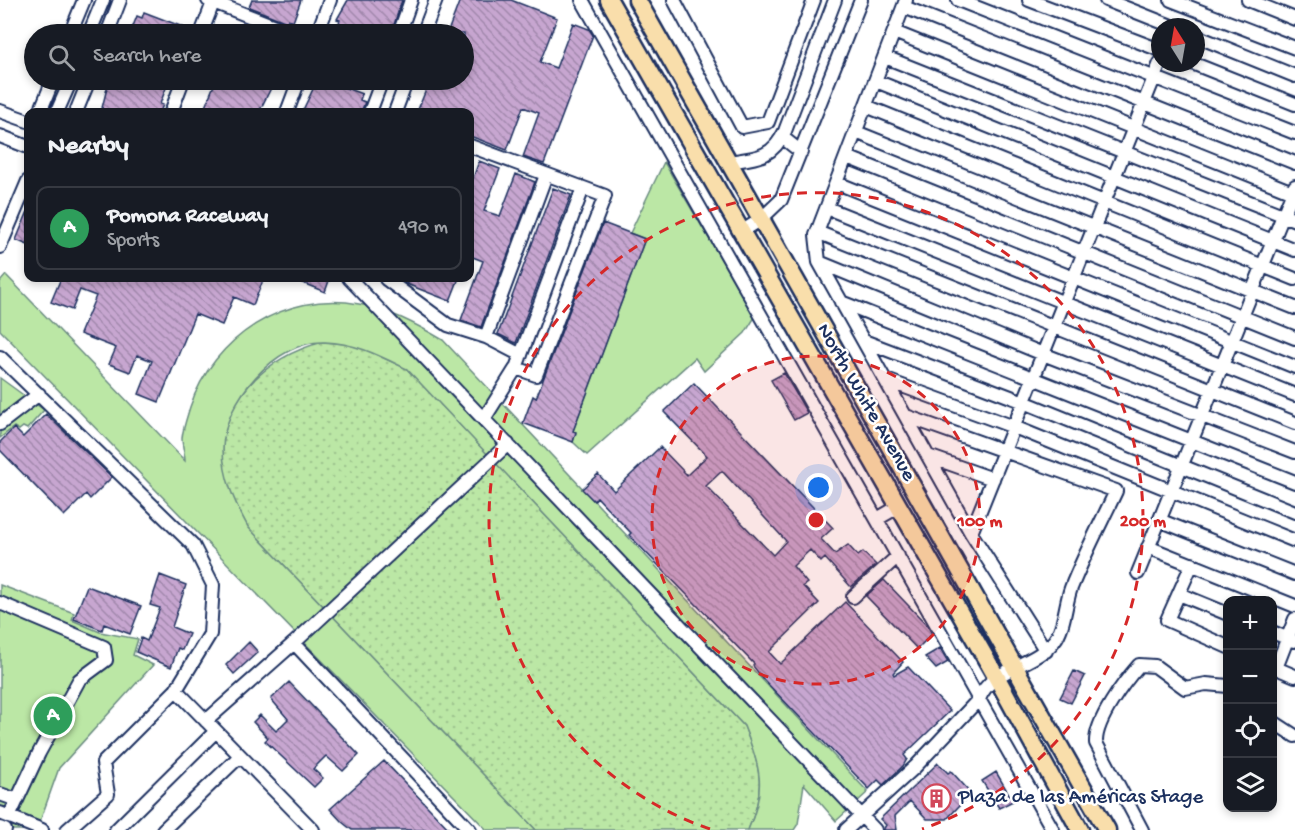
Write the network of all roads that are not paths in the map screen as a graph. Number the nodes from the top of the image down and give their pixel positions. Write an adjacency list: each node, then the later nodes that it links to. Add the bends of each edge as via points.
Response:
1 (84, 0): 24 (street)
2 (103, 0): 25 (street)
3 (120, 0): 26 (street)
4 (330, 0): 29 (street)
5 (411, 0): 30 (street)
6 (436, 0): 31 (street)
7 (582, 0): 135 (street)
8 (609, 0): 84 (main road, North White Avenue)
9 (637, 0): 71 (main road, North White Avenue)
10 (674, 0): 11 (street, via 742,128 768,122)
11 (813, 0)
12 (835, 0): 65 (street)
13 (861, 0): 68 (street)
14 (958, 0): 40 (street)
15 (1029, 0): 34 (street)
16 (1106, 0): 21 (street)
17 (1248, 0): 23 (street)
18 (212, 1): 27 (street); 28 (street)
19 (1180, 2): 22 (street); 35 (street)
20 (905, 4): 32 (street); 49 (street)
21 (1151, 18)
22 (1176, 18)
23 (1295, 19)
24 (74, 24)
25 (93, 24)
26 (110, 24)
27 (204, 24)
28 (270, 24)
29 (321, 24)
30 (403, 24)
31 (427, 24)
32 (894, 32): 36 (street); 61 (street)
33 (1205, 40): 39 (street)
34 (1151, 47)
35 (1295, 48)
36 (885, 57): 41 (street); 69 (street)
37 (1205, 68): 50 (street)
38 (1156, 72): 40 (street)
39 (1295, 76)
40 (1154, 77): 49 (street); 63 (street)
41 (876, 81): 51 (street); 74 (street)
42 (49, 90): 52 (street)
43 (67, 90): 53 (street)
44 (85, 90): 54 (street)
45 (179, 90): 55 (street)
46 (295, 90): 56 (street)
47 (378, 90): 57 (street)
48 (403, 90): 58 (street)
49 (1144, 102): 61 (street); 72 (street)
50 (1295, 104)
51 (866, 106): 62 (street); 79 (street)
52 (42, 108)
53 (59, 108)
54 (78, 108)
55 (172, 108)
56 (288, 108)
57 (372, 108)
58 (396, 108)
59 (0, 111): 60 (street)
60 (24, 120)
61 (1134, 128): 69 (street); 78 (street)
62 (856, 132): 70 (street); 83 (street)
63 (1295, 133)
64 (0, 136): 66 (street)
65 (782, 137): 68 (street); 71 (street, via 775,149 765,155)
66 (24, 145)
67 (474, 148): 73 (street)
68 (801, 152): 82 (street, via 781,200)
69 (1124, 153): 74 (street); 81 (street)
70 (847, 157): 75 (street); 89 (street)
71 (727, 162): 82 (main road, North White Avenue)
72 (1295, 163)
73 (546, 175): 76 (street); 102 (street)
74 (1114, 177): 79 (street); 86 (street)
75 (837, 183): 80 (street); 92 (street)
76 (584, 188): 107 (street); 111 (street, via 605,196 536,375)
77 (24, 190): 87 (street)
78 (1294, 190): 81 (street)
79 (1104, 204): 83 (street); 91 (street)
80 (827, 208): 85 (street); 98 (street)
81 (1289, 218): 86 (street)
82 (759, 220): 84 (street); 156 (main road, North White Avenue)
83 (1093, 229): 89 (street); 96 (street)
84 (741, 232): 133 (main road, North White Avenue)
85 (817, 232): 90 (street); 101 (street)
86 (1272, 241): 88 (street); 91 (street)
87 (0, 246)
88 (1295, 250)
89 (1083, 254): 92 (street); 100 (street)
90 (819, 262): 97 (street); 106 (street)
91 (1262, 266): 93 (street); 96 (street)
92 (1074, 278): 98 (street); 105 (street)
93 (1295, 279)
94 (353, 282): 120 (street)
95 (390, 282): 102 (street, via 448,324)
96 (1252, 291): 99 (street); 100 (street)
97 (842, 302): 104 (street); 113 (street)
98 (1064, 304): 101 (street); 109 (street)
99 (1295, 308)
100 (1242, 317): 103 (street); 105 (street)
101 (1054, 327): 106 (street); 114 (street)
102 (486, 338): 107 (street)
103 (1295, 338)
104 (864, 341): 112 (street); 117 (street)
105 (1232, 342): 109 (street); 110 (street)
106 (1043, 354): 113 (street); 119 (street)
107 (521, 355): 111 (street)
108 (0, 357): 115 (street)
109 (1221, 366): 114 (street); 116 (street)
110 (1295, 367)
111 (516, 368): 120 (street)
112 (886, 380): 118 (street); 123 (street)
113 (1033, 380): 117 (street); 124 (street)
114 (1212, 391): 119 (street); 121 (street)
115 (39, 394): 122 (street); 161 (street, via 193,545 213,585 210,634)
116 (1295, 395)
117 (1024, 402): 123 (street); 129 (street)
118 (906, 416): 126 (street); 128 (street)
119 (1202, 416): 124 (street); 127 (street)
120 (484, 419): 125 (street)
121 (1295, 423)
122 (0, 424)
123 (1014, 427): 126 (street); 132 (street)
124 (1191, 441): 129 (street); 131 (street)
125 (507, 444): 152 (street); 171 (street)
126 (1004, 450): 130 (street); 154 (street, via 1116,491 1070,589 1056,638)
127 (1295, 452)
128 (928, 456): 130 (street); 137 (street)
129 (1181, 467): 132 (street); 134 (street)
130 (993, 479): 137 (street)
131 (1295, 482)
132 (1171, 490): 136 (street); 138 (street)
133 (898, 507): 135 (street); 159 (main road, North White Avenue)
134 (1295, 512)
135 (877, 519): 140 (street)
136 (1159, 520): 139 (street); 143 (street)
137 (971, 533): 154 (street)
138 (1295, 541)
139 (1148, 546): 141 (street); 142 (street)
140 (898, 556): 145 (street); 162 (street)
141 (1192, 564): 144 (street); 147 (street)
142 (1138, 573)
143 (1295, 574)
144 (1179, 594): 148 (street); 153 (street, via 1167,620)
145 (853, 597)
146 (0, 603): 169 (street, via 104,647 106,660 79,680)
147 (1295, 606)
148 (1223, 612)
149 (1295, 619): 151 (street)
150 (1277, 634): 151 (street)
151 (1291, 640): 155 (street)
152 (294, 643): 163 (street); 180 (street)
153 (1223, 645)
154 (1046, 651): 156 (street)
155 (1277, 662)
156 (1014, 667): 159 (street); 185 (main road, North White Avenue)
157 (1277, 668): 158 (street)
158 (1295, 676)
159 (997, 678): 162 (street); 184 (main road, North White Avenue)
160 (1223, 686): 186 (street, via 1185,688 1155,666 1139,665 1095,732 1096,743)
161 (176, 690): 163 (street); 176 (street, via 103,763 108,794)
162 (981, 695): 171 (street, via 915,767); 183 (street)
163 (206, 721): 165 (street)
164 (1277, 724): 166 (street)
165 (216, 731): 167 (street); 177 (street)
166 (1295, 736)
167 (240, 756): 178 (street); 179 (street)
168 (0, 794): 169 (street)
169 (17, 800): 170 (street)
170 (5, 815): 172 (street)
171 (862, 816): 181 (street); 182 (street)
172 (24, 826): 175 (street)
173 (0, 828): 174 (street)
174 (5, 830)
175 (42, 830)
176 (67, 830)
177 (116, 830)
178 (163, 830)
179 (313, 830)
180 (470, 830)
181 (846, 830)
182 (875, 830)
183 (1053, 830)
184 (1080, 830)
185 (1107, 830)
186 (1142, 830)

